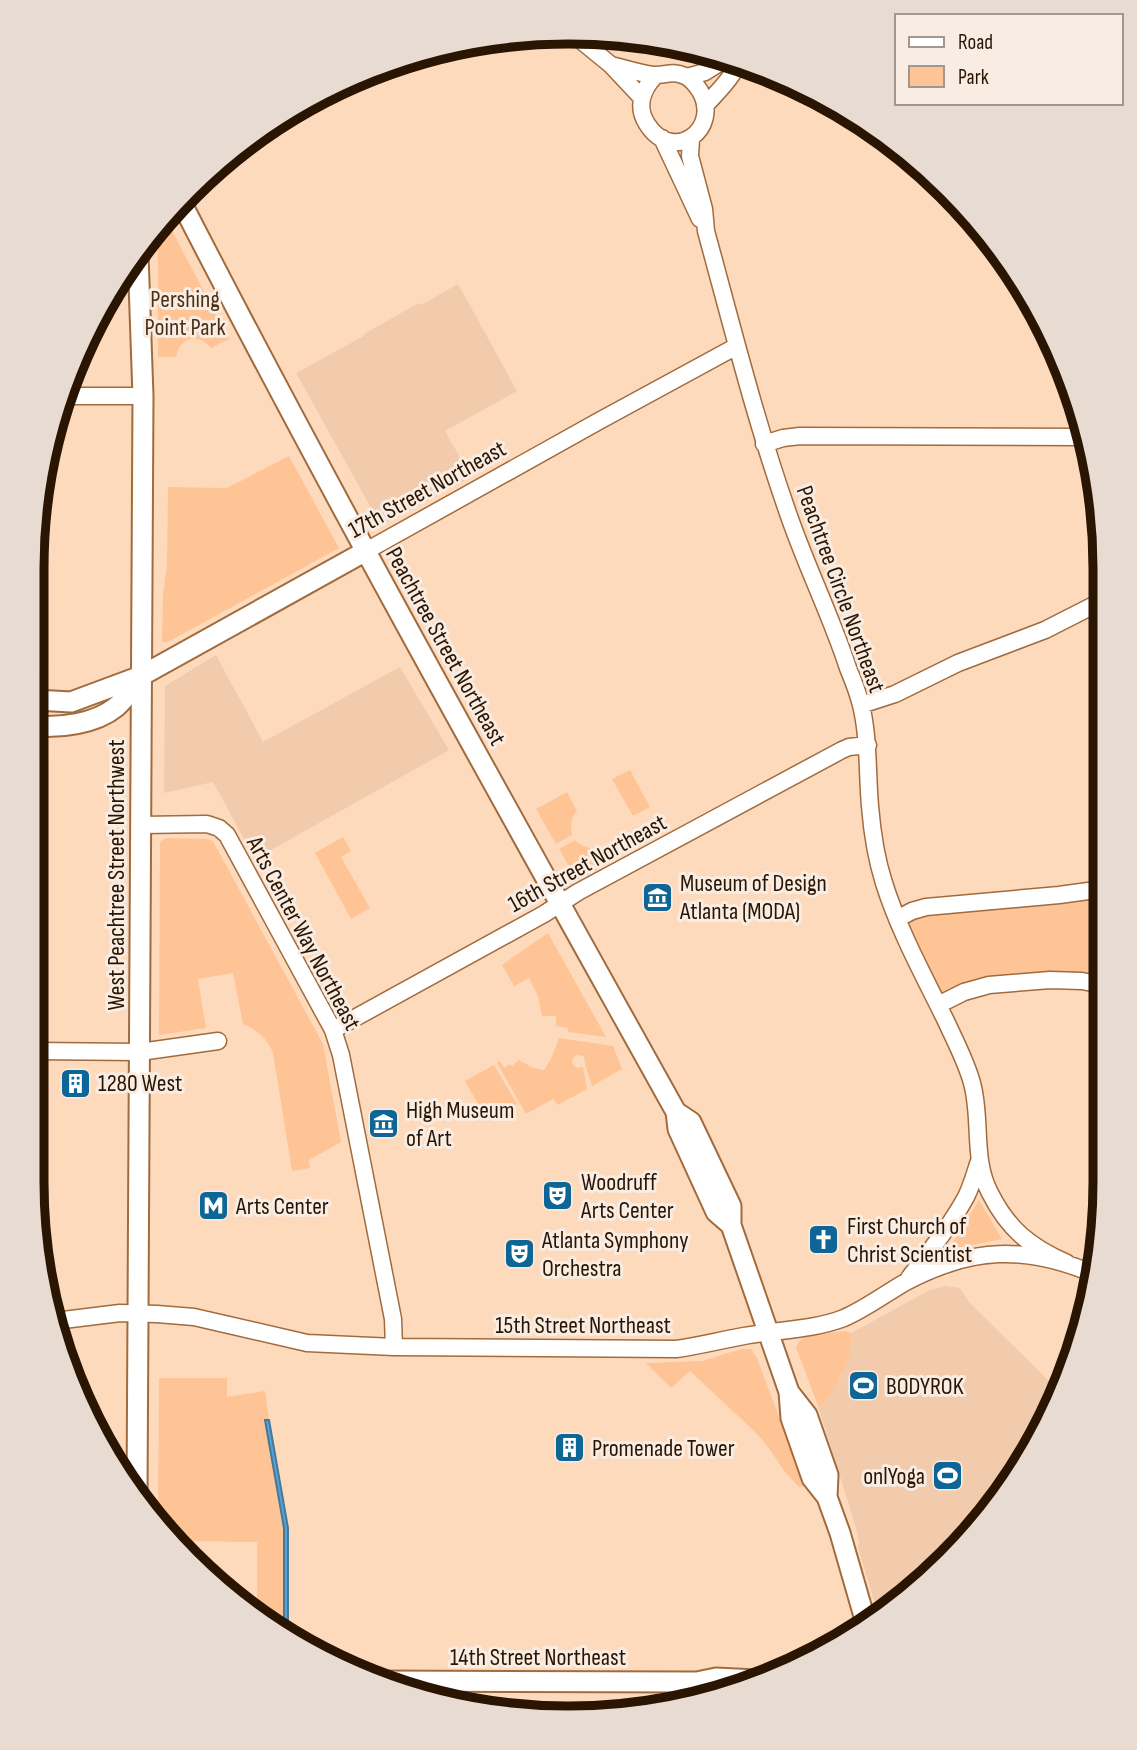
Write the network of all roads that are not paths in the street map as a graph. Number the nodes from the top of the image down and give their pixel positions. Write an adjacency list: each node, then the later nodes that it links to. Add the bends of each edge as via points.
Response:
1 (586, 45): 2 (street, Peachtree Circle Northeast)
2 (611, 65): 5 (street, Peachtree Circle Northeast); 7 (street, Peachtree Circle Northeast)
3 (715, 65): 6 (street)
4 (734, 71): 8 (street, Peachtree Circle Northeast)
5 (656, 75): 6 (street, Peachtree Circle Northeast); 7 (street)
6 (687, 77): 8 (street)
7 (642, 98): 9 (street, Peachtree Circle Northeast, via 644,120)
8 (705, 106): 10 (street, Peachtree Circle Northeast, via 699,130)
9 (662, 138): 10 (street, via 672,142); 12 (street, Peachtree Circle Northeast)
10 (691, 139): 12 (street, Peachtree Circle Northeast, via 690,156)
11 (185, 210): 19 (main road, Peachtree Street Northeast)
12 (706, 231): 14 (street, Peachtree Circle Northeast)
13 (138, 268): 16 (main road, West Peachtree Street Northwest)
14 (737, 346): 18 (street, Peachtree Circle Northeast); 19 (street, 17th Street Northeast)
15 (74, 396): 16 (street)
16 (143, 396): 21 (main road, West Peachtree Street Northwest)
17 (1076, 437): 18 (street, via 800,436)
18 (764, 444): 23 (street, Peachtree Circle Northeast)
19 (366, 551): 21 (main road, 17th Street Northeast); 28 (main road, Peachtree Street Northeast)
20 (1093, 606): 23 (street, via 1045,630)
21 (141, 676): 22 (main road, 17th Street Northeast, via 71,702); 24 (main road, via 115,709 67,725); 26 (main road, West Peachtree Street Northwest)
22 (44, 700)
23 (861, 705): 25 (street, Peachtree Circle Northeast)
24 (44, 726)
25 (868, 745): 28 (street, 16th Street Northeast, via 842,750); 29 (street, Peachtree Circle Northeast, via 874,841)
26 (141, 825): 32 (street, Arts Center Way Northeast, via 207,824 227,835); 35 (main road, West Peachtree Street Northwest)
27 (1093, 890): 29 (street, via 926,907)
28 (560, 904): 32 (street, 16th Street Northeast); 42 (main road, Peachtree Street Northeast, via 676,1112 678,1129 716,1212 731,1225)
29 (897, 919): 31 (street, Peachtree Circle Northeast)
30 (1093, 983): 31 (street, via 1051,980 989,985)
31 (938, 1005): 36 (street, Peachtree Circle Northeast, via 972,1083)
32 (332, 1030): 43 (street, Arts Center Way Northeast, via 341,1055 393,1320)
33 (218, 1041): 35 (street)
34 (44, 1051): 35 (street)
35 (139, 1052): 40 (main road, West Peachtree Street Northwest)
36 (979, 1161): 37 (street, Peachtree Circle Northeast, via 990,1194 1013,1228 1035,1248); 39 (street, Peachtree Circle Northeast, via 965,1198)
37 (1067, 1263): 38 (street, 15th Street Northeast); 39 (street, 15th Street Northeast, via 990,1254 955,1261)
38 (1085, 1270)
39 (906, 1282): 42 (street, 15th Street Northeast, via 847,1317)
40 (139, 1313): 41 (street, 15th Street Northeast); 43 (street, 15th Street Northeast, via 194,1317 307,1343); 44 (main road, West Peachtree Street Northwest)
41 (63, 1320)
42 (769, 1332): 43 (street, 15th Street Northeast, via 676,1349); 45 (main road, Peachtree Street Northeast, via 812,1478 827,1497)
43 (394, 1347)
44 (137, 1480)
45 (864, 1615)
46 (734, 1679): 48 (main road, 14th Street Northeast, via 716,1678)
47 (414, 1682): 49 (main road, 14th Street Northeast)
48 (702, 1689)
49 (689, 1692)

